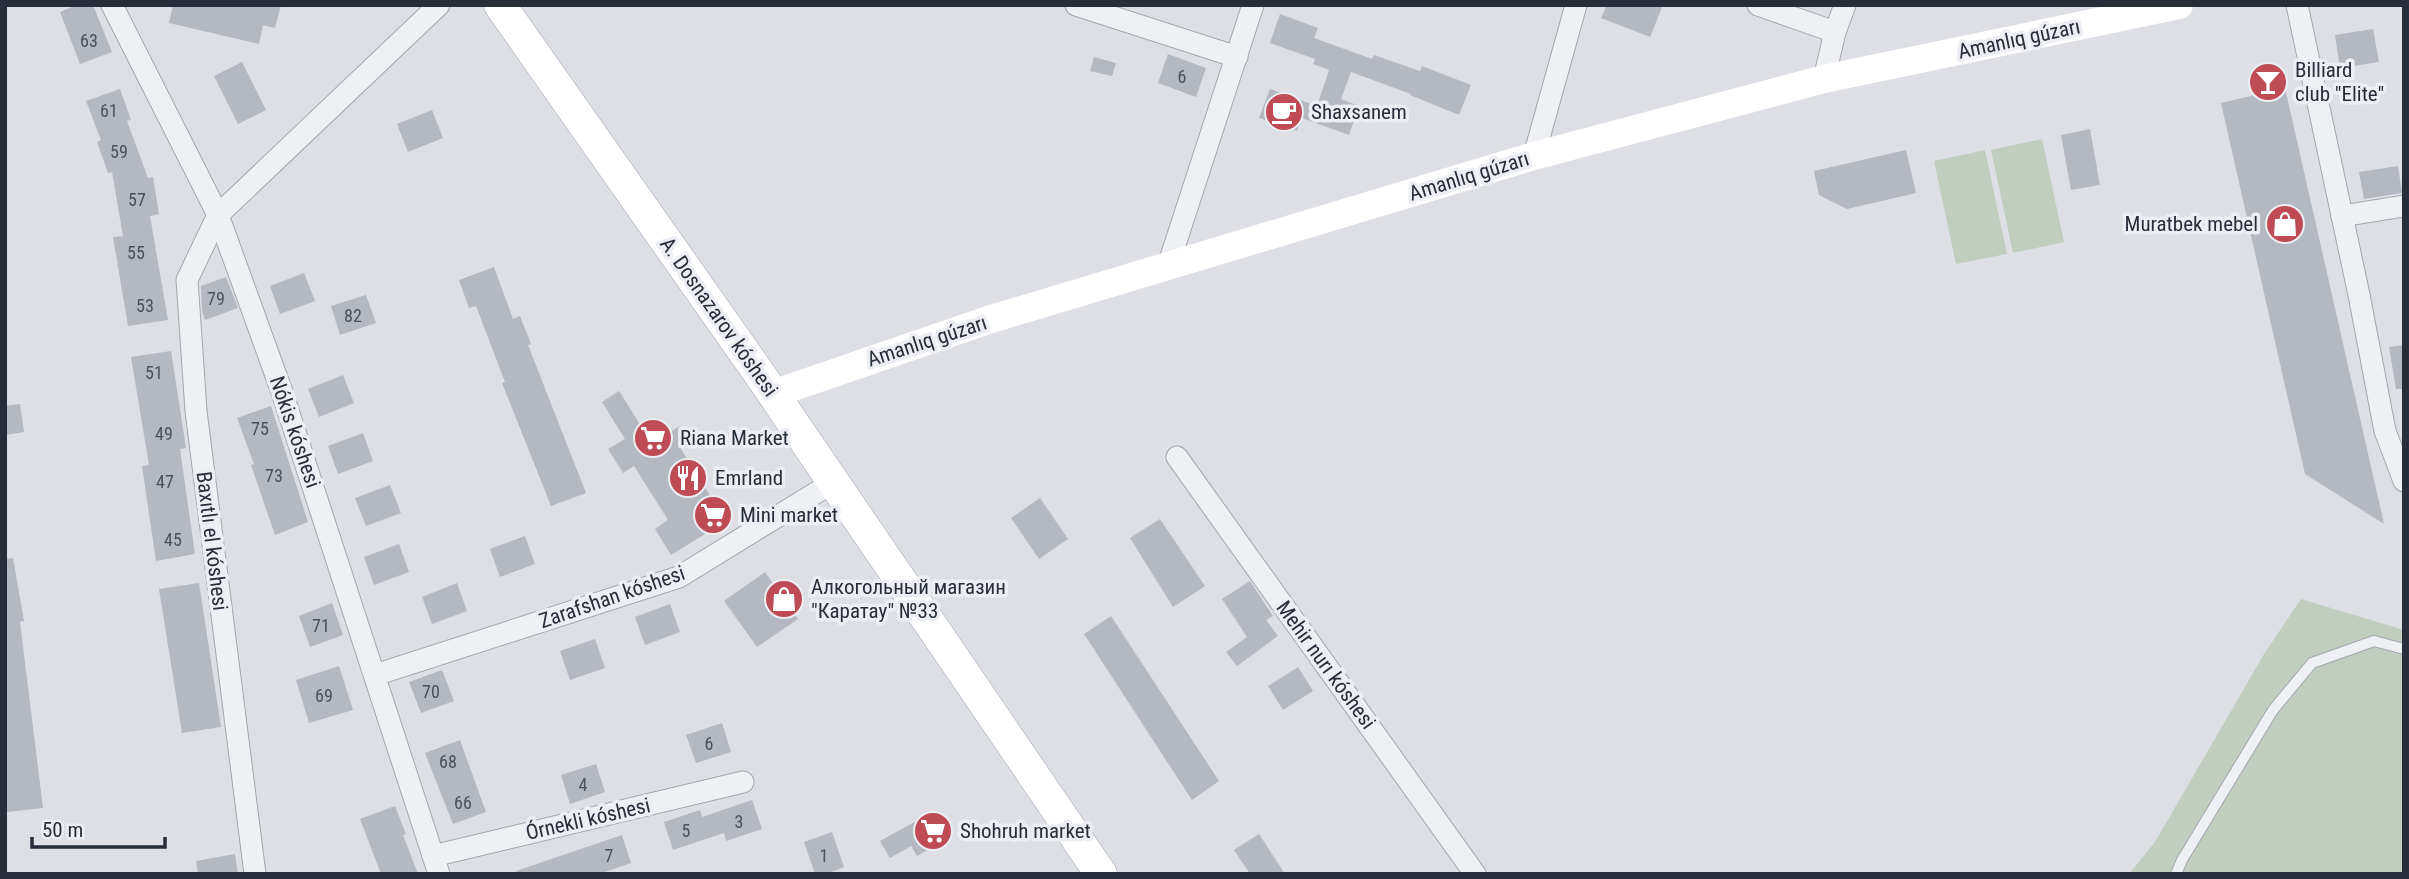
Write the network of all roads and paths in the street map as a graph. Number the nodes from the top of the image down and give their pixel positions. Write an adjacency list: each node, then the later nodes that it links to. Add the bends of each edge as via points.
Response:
1 (112, 5): 16 (street, Nókis kóshesi)
2 (439, 5): 16 (street)
3 (500, 5): 19 (main road, A. Dosnazarov kóshesi)
4 (1076, 5): 12 (street)
5 (1254, 5): 12 (street)
6 (1576, 5): 14 (street)
7 (1758, 5): 11 (street)
8 (1845, 5): 11 (street)
9 (2179, 5): 13 (street, Amanlıq gúzarı)
10 (2297, 5): 17 (street)
11 (1835, 32): 13 (street)
12 (1237, 57): 18 (street)
13 (1824, 79): 14 (street, Amanlıq gúzarı)
14 (1534, 156): 18 (street, Amanlıq gúzarı)
15 (2404, 206): 17 (street)
16 (218, 215): 25 (street, Nókis kóshesi); 28 (street, Baxıtlı el kóshesi, via 187,280 195,411)
17 (2342, 216): 20 (street)
18 (1168, 266): 19 (street, Amanlıq gúzarı, via 988,320)
19 (773, 394): 23 (main road, A. Dosnazarov kóshesi)
20 (2394, 429): 22 (street)
21 (1177, 457): 30 (street, Mehir nurı kóshesi)
22 (2404, 481)
23 (832, 483): 25 (street, Zarafshan kóshesi, via 679,577); 29 (main road, A. Dosnazarov kóshesi)
24 (2404, 649): 31 (lane, via 2374,641 2312,663 2273,710)
25 (375, 675): 27 (street, Nókis kóshesi)
26 (743, 782): 27 (street, Órnekli kóshesi)
27 (436, 865)
28 (255, 874)
29 (1101, 874)
30 (1475, 874)
31 (2176, 874)

